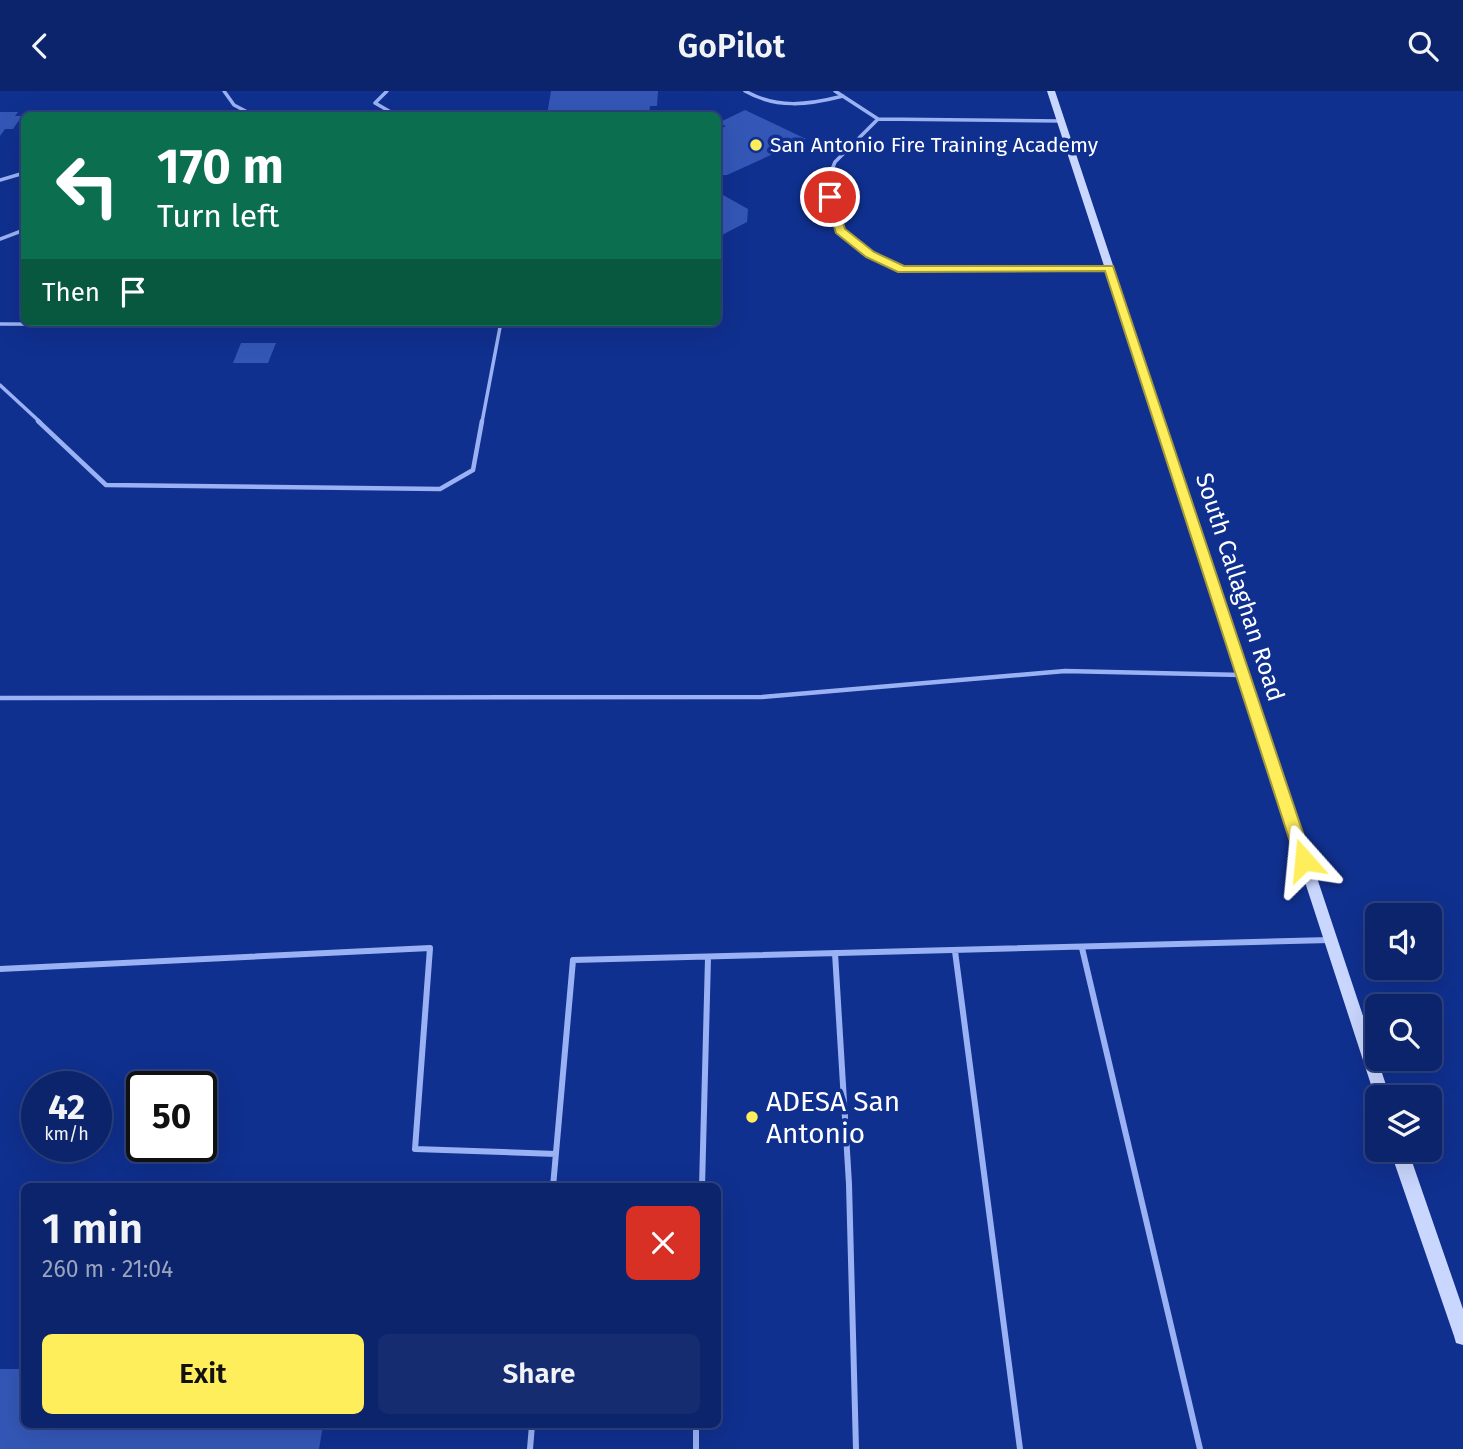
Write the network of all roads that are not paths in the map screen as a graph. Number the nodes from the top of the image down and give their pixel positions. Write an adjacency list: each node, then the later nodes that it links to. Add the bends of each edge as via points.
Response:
1 (224, 91): 7 (lane, via 234,105)
2 (387, 91): 8 (lane, via 375,103)
3 (745, 91): 6 (lane, via 789,106)
4 (835, 91): 6 (lane)
5 (1051, 91): 10 (main road, South Callaghan Road)
6 (843, 96): 9 (lane)
7 (247, 112)
8 (391, 112)
9 (878, 118): 10 (lane); 16 (lane, via 835,162 825,184 840,231 870,255 902,270)
10 (1061, 121): 15 (main road, South Callaghan Road)
11 (21, 174): 12 (lane)
12 (0, 180)
13 (21, 231): 14 (lane)
14 (0, 239)
15 (1109, 268): 17 (lane); 22 (main road, South Callaghan Road)
16 (968, 269): 17 (lane)
17 (1049, 269)
18 (21, 323): 19 (lane)
19 (0, 324)
20 (501, 326): 21 (lane, via 473,470 440,489 106,485)
21 (0, 385)
22 (1243, 675): 23 (lane, via 1065,671 762,697); 24 (main road, South Callaghan Road)
23 (0, 698)
24 (1330, 940): 25 (lane); 30 (main road, South Callaghan Road)
25 (1082, 948): 26 (lane); 42 (lane)
26 (955, 951): 27 (lane); 41 (lane)
27 (835, 953): 28 (lane); 40 (lane, via 849,1184)
28 (708, 958): 31 (lane, via 573,960); 34 (lane)
29 (0, 969): 31 (lane, via 430,948 415,1149)
30 (1378, 1085)
31 (556, 1154): 33 (lane)
32 (1403, 1162): 35 (main road)
33 (553, 1183)
34 (702, 1183)
35 (1463, 1336)
36 (532, 1428): 38 (lane)
37 (696, 1428): 39 (lane)
38 (530, 1449)
39 (695, 1449)
40 (856, 1449)
41 (1020, 1449)
42 (1200, 1449)

